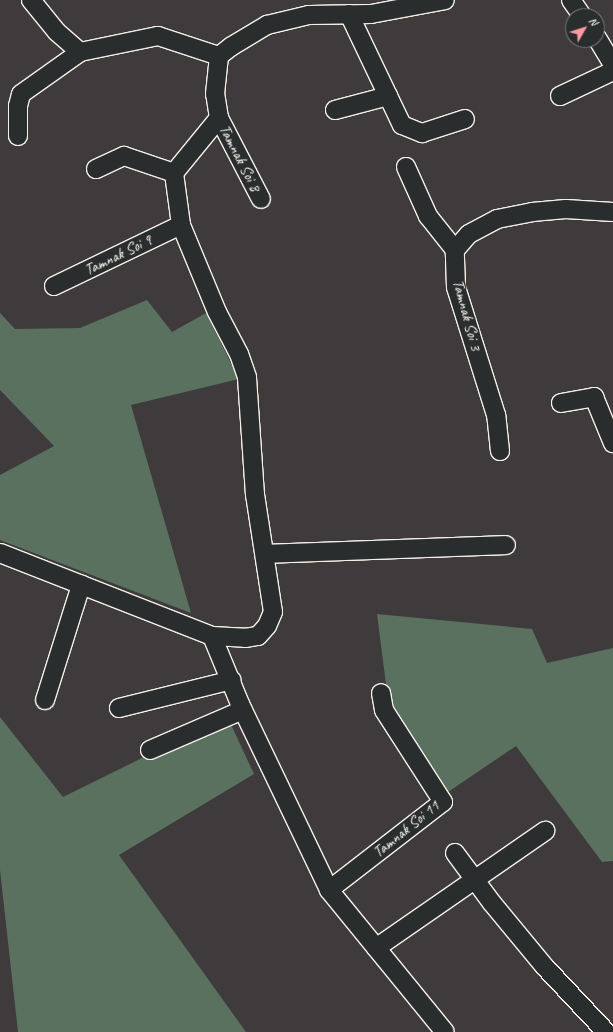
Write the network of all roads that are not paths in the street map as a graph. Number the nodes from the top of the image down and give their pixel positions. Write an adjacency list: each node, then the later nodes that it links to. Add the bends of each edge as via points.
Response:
1 (32, 0): 5 (street, via 57,32)
2 (445, 0): 3 (street, via 370,14)
3 (349, 14): 6 (street, via 309,15 267,26); 9 (street)
4 (603, 48): 7 (street)
5 (80, 52): 6 (street, via 158,36); 14 (street, via 21,94 18,106)
6 (219, 56): 12 (street, Tamnak Soi 8, via 215,94)
7 (613, 65)
8 (613, 71): 10 (street)
9 (388, 96): 11 (street); 13 (street, via 402,125 422,133)
10 (560, 96)
11 (335, 110)
12 (219, 118): 17 (street); 18 (street, Tamnak Soi 8)
13 (465, 119)
14 (18, 136)
15 (406, 166): 21 (street, via 428,216)
16 (96, 169): 17 (street, via 124,156)
17 (174, 173): 20 (street)
18 (260, 199)
19 (613, 212): 21 (street, via 566,209 497,219 469,234)
20 (181, 225): 22 (street, Tamnak Soi 9); 28 (street, via 247,377 255,495)
21 (456, 250): 25 (street, Tamnak Soi 3, via 456,287 496,414)
22 (54, 286)
23 (561, 403): 24 (street, via 594,397)
24 (613, 443)
25 (500, 451)
26 (506, 545): 28 (street)
27 (0, 553): 29 (street)
28 (265, 554): 30 (street, via 273,612 267,626 258,636)
29 (81, 585): 30 (street); 33 (street)
30 (212, 636): 31 (street)
31 (232, 680): 34 (street); 35 (street)
32 (381, 693): 40 (street, Tamnak Soi 11, via 384,710 443,802)
33 (45, 700)
34 (119, 708)
35 (243, 710): 36 (street); 40 (street)
36 (150, 750)
37 (545, 831): 39 (street)
38 (455, 854): 39 (street)
39 (475, 880): 41 (street); 43 (street, via 545,967)
40 (329, 890): 41 (street)
41 (376, 948): 42 (street)
42 (445, 1032)
43 (606, 1032)

